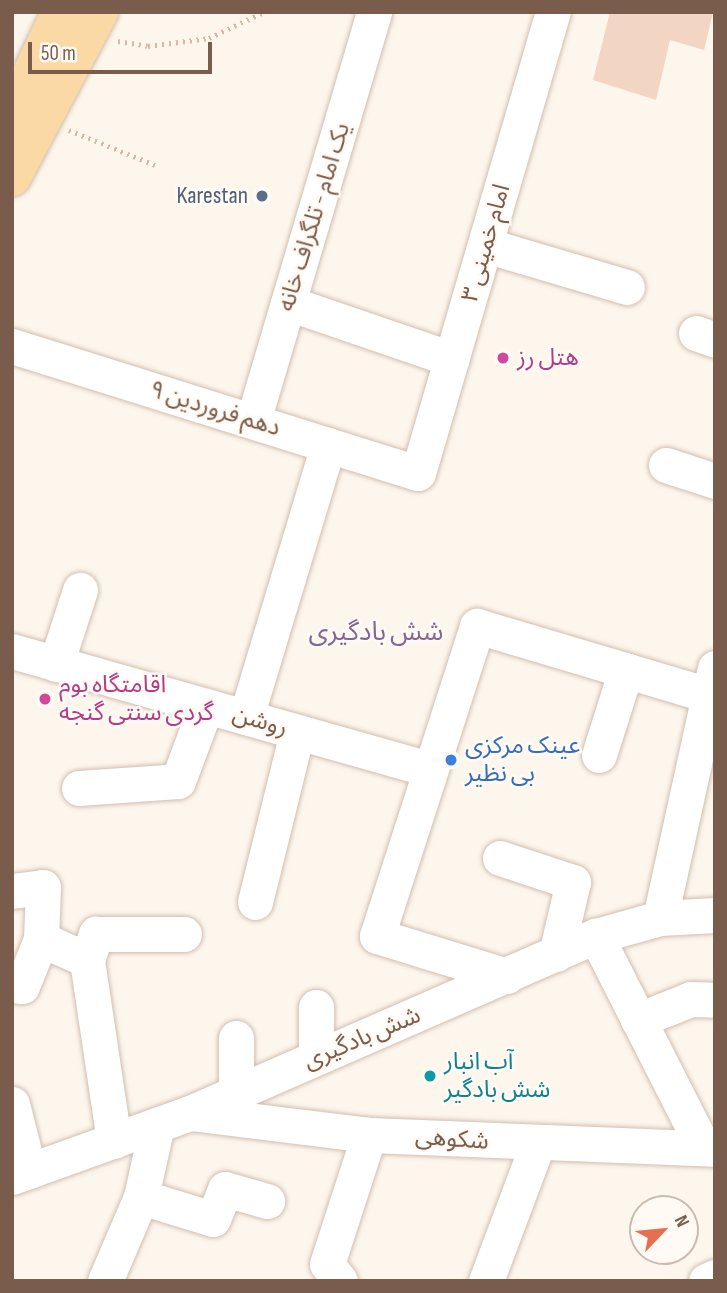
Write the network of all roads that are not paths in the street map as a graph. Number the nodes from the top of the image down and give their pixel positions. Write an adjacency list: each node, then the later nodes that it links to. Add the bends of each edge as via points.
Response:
1 (374, 12): 8 (street, یک امام - تلگراف خانه)
2 (553, 12): 6 (street, امام خمینی ۳)
3 (82, 20): 4 (main road)
4 (27, 117): 5 (main road)
5 (12, 177)
6 (485, 245): 7 (street); 10 (street, امام خمینی ۳)
7 (627, 287)
8 (288, 303): 10 (street); 11 (street, یک امام - تلگراف خانه)
9 (12, 346): 11 (street, دهم فروردین ۹)
10 (452, 359): 14 (street, امام خمینی ۳)
11 (253, 421): 12 (street, دهم فروردین ۹)
12 (328, 444): 14 (street, دهم فروردین ۹); 22 (street)
13 (666, 465): 15 (street)
14 (418, 473)
15 (715, 481)
16 (80, 590): 18 (street)
17 (14, 656): 18 (street, روشن)
18 (56, 664): 21 (street, روشن)
19 (626, 670): 20 (street); 24 (street); 25 (street, via 477,626)
20 (712, 681): 31 (street)
21 (206, 706): 22 (street, روشن); 26 (street, via 178,780)
22 (246, 717): 23 (street, روشن)
23 (297, 732): 25 (street, روشن); 29 (street)
24 (599, 755)
25 (426, 768): 37 (street, via 377,936)
26 (79, 789)
27 (500, 858): 35 (street, via 573,882)
28 (12, 891): 34 (street, via 43,887)
29 (255, 902)
30 (715, 915): 31 (street, شش بادگیری)
31 (660, 918): 33 (street, شش بادگیری)
32 (184, 934): 36 (street, via 96,934)
33 (596, 936): 35 (street, شش بادگیری); 41 (street)
34 (41, 939): 36 (street); 38 (street, via 22,986)
35 (556, 954): 37 (street, شش بادگیری)
36 (87, 960): 49 (street)
37 (507, 976): 43 (street, شش بادگیری)
38 (12, 985)
39 (715, 1000): 41 (street, via 691,999)
40 (316, 1007): 43 (street)
41 (638, 1020): 51 (street)
42 (236, 1038): 44 (street)
43 (316, 1057): 44 (street, شش بادگیری)
44 (236, 1091): 46 (street, شش بادگیری)
45 (12, 1104): 52 (street)
46 (190, 1113): 47 (street, شش بادگیری); 48 (street, شکوهی)
47 (157, 1125): 49 (street, شش بادگیری); 53 (street)
48 (369, 1135): 50 (street, شکوهی); 57 (street, via 327,1264)
49 (114, 1140): 52 (street, شش بادگیری)
50 (537, 1145): 51 (street, شکوهی); 58 (street)
51 (709, 1148)
52 (20, 1174)
53 (141, 1197): 54 (street, via 213,1219 225,1189); 56 (street)
54 (267, 1201)
55 (715, 1277): 59 (street)
56 (105, 1281)
57 (340, 1281)
58 (486, 1281)
59 (706, 1281)

